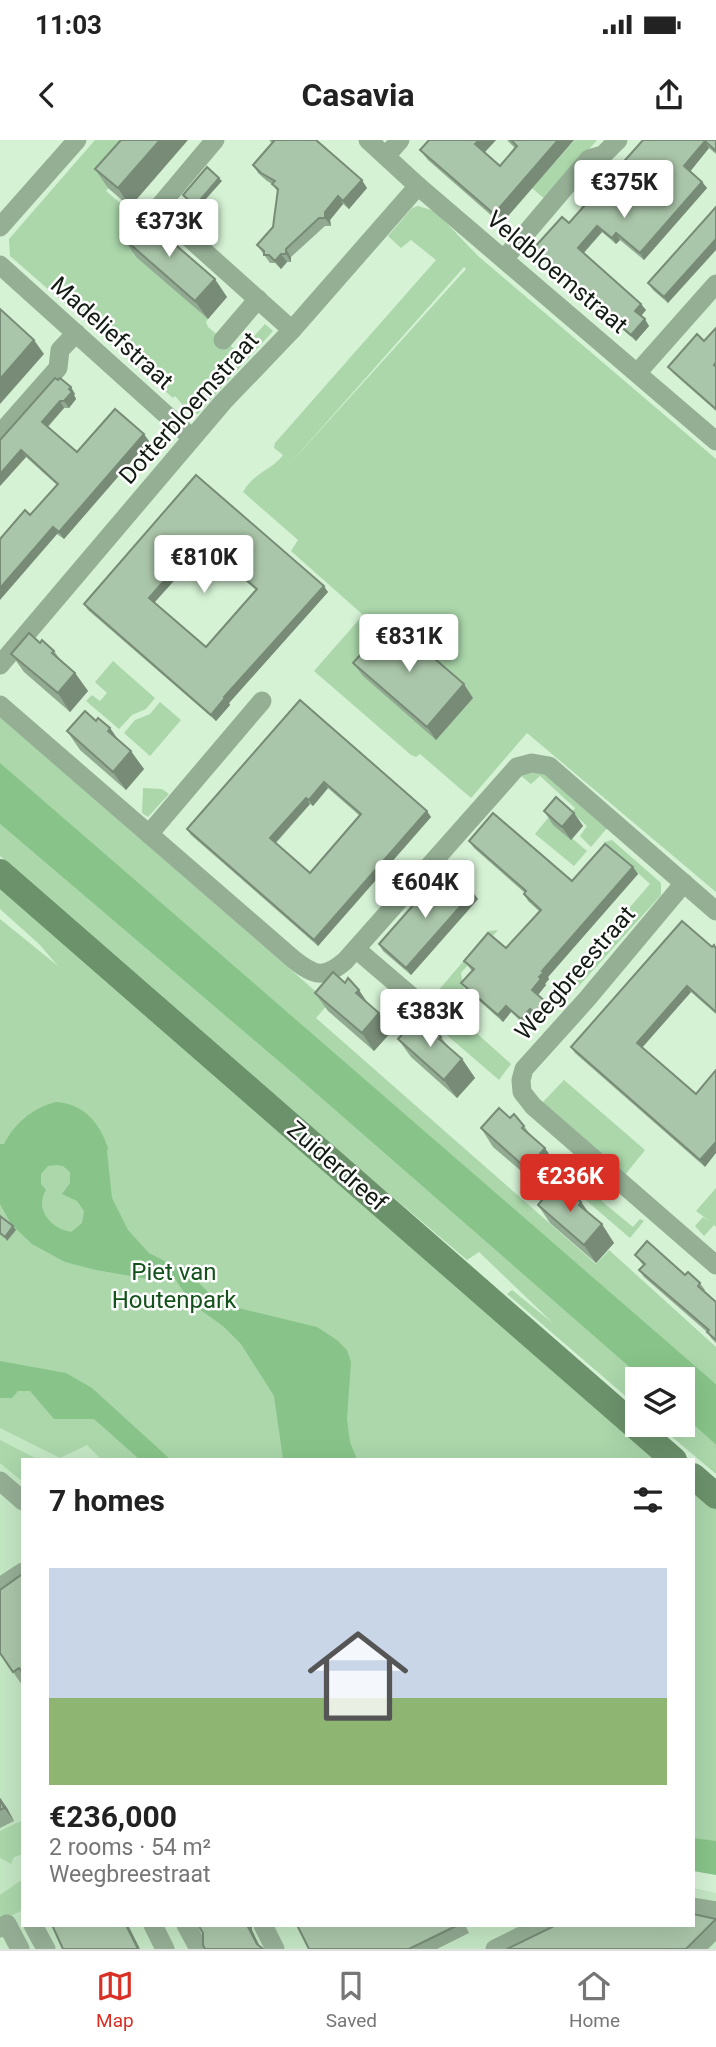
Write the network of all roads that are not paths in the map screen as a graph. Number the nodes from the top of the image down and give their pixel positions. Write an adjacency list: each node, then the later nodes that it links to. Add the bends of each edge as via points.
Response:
1 (76, 140): 8 (street)
2 (215, 140): 12 (street, via 157,209)
3 (368, 140): 6 (street, Veldbloemstraat)
4 (400, 140): 6 (street)
5 (618, 140): 9 (street, via 603,155 589,159)
6 (386, 156): 7 (street, Veldbloemstraat)
7 (418, 186): 9 (street, Veldbloemstraat); 13 (street, Dotterbloemstraat)
8 (0, 227)
9 (504, 259): 16 (street, Veldbloemstraat)
10 (0, 265): 14 (street, Madeliefstraat)
11 (716, 284): 16 (street)
12 (258, 299): 13 (street); 15 (street)
13 (292, 330): 18 (street, Dotterbloemstraat)
14 (76, 333): 17 (street, via 60,350 58,368); 18 (street, Madeliefstraat)
15 (223, 340)
16 (638, 372): 19 (street, Veldbloemstraat)
17 (0, 434)
18 (192, 438): 20 (street, Dotterbloemstraat)
19 (716, 441)
20 (1, 660)
21 (262, 701): 23 (street)
22 (0, 705): 23 (street)
23 (149, 834): 27 (street, via 310,971 327,973)
24 (0, 872): 30 (street, Zuiderdreef)
25 (684, 883): 26 (street); 27 (street, via 549,766 532,763 517,767); 29 (street, Weegbreestraat, via 524,1069 520,1086 533,1106)
26 (716, 911)
27 (356, 949): 28 (street)
28 (411, 996)
29 (716, 1265)
30 (672, 1458)
31 (695, 1478): 33 (street)
32 (0, 1481): 34 (street)
33 (716, 1496)
34 (21, 1499)
35 (21, 1573): 36 (street)
36 (0, 1587)
37 (695, 1907): 38 (street)
38 (716, 1911)
39 (4, 1926): 45 (street)
40 (34, 1927): 46 (street)
41 (154, 1927): 47 (street)
42 (187, 1927): 48 (street)
43 (264, 1927): 49 (street)
44 (539, 1927): 50 (street)
45 (20, 1949)
46 (46, 1949)
47 (165, 1949)
48 (199, 1949)
49 (275, 1949)
50 (495, 1949)

